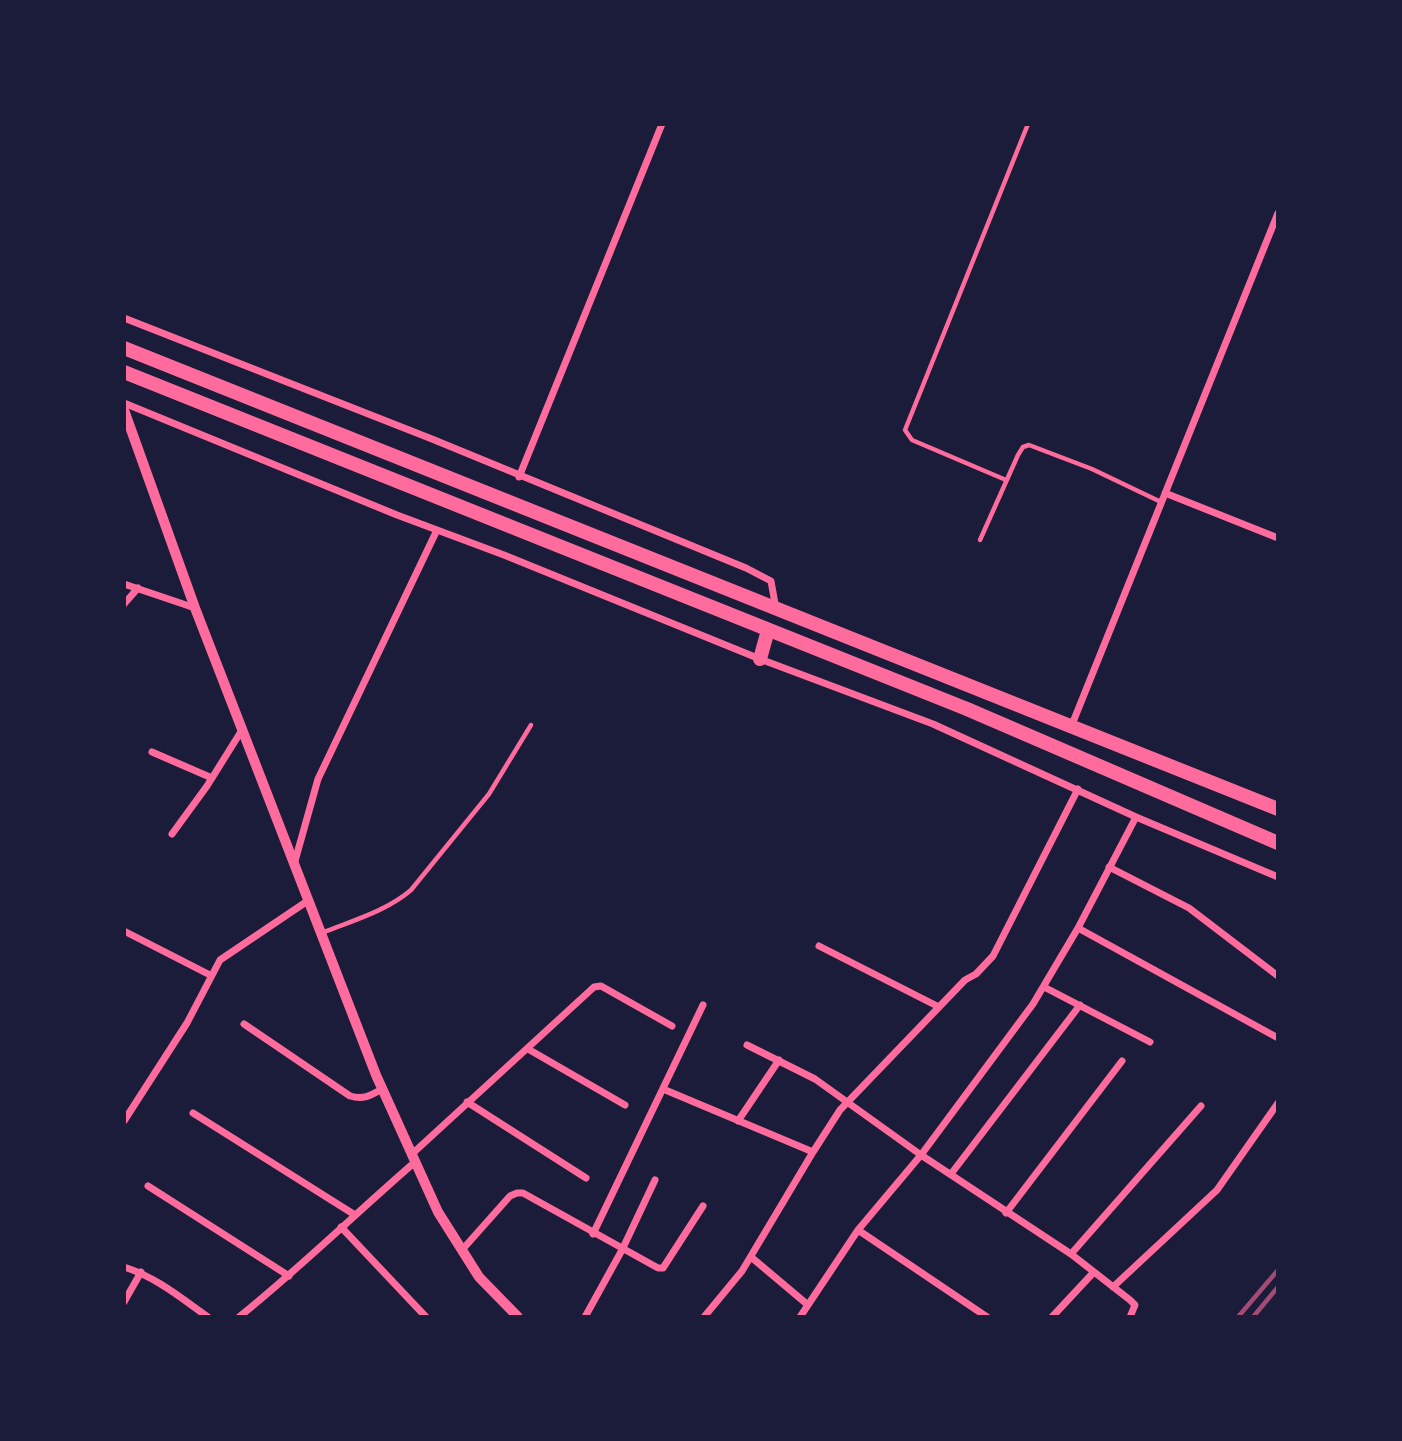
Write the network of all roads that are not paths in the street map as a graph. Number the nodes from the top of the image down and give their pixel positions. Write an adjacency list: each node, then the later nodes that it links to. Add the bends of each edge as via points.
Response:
1 (662, 124): 9 (street)
2 (1028, 124): 10 (lane, via 905,430 912,440)
3 (1278, 213): 11 (street)
4 (124, 318): 9 (street)
5 (124, 348): 20 (highway)
6 (124, 372): 21 (highway)
7 (124, 403): 13 (street)
8 (124, 410): 19 (street)
9 (519, 477): 20 (street, via 746,568 771,581)
10 (1006, 480): 12 (lane, via 1023,447 1029,445); 15 (lane)
11 (1165, 493): 12 (street); 14 (street)
12 (1161, 502): 24 (street)
13 (437, 530): 22 (street); 33 (street, via 318,779)
14 (1278, 538)
15 (980, 540)
16 (124, 584): 17 (street)
17 (138, 589): 18 (street); 19 (street)
18 (124, 604)
19 (195, 608): 25 (street)
20 (776, 610): 24 (highway)
21 (768, 630): 22 (highway); 32 (highway, via 967,709)
22 (760, 659): 28 (street, via 933,724)
23 (531, 725): 39 (lane, via 489,794 411,890)
24 (1070, 728): 29 (highway)
25 (243, 729): 27 (street); 33 (street)
26 (152, 752): 27 (street)
27 (212, 778): 31 (street)
28 (1077, 789): 30 (street); 46 (street, via 993,956)
29 (1278, 809)
30 (1136, 817): 34 (street); 35 (street)
31 (172, 834)
32 (1278, 843)
33 (294, 862): 36 (street)
34 (1109, 867): 37 (street); 42 (street, via 1189,908)
35 (1278, 877)
36 (309, 900): 39 (street); 41 (street, via 225,955)
37 (1078, 928): 43 (street); 49 (street)
38 (124, 931): 41 (street)
39 (322, 933): 55 (street)
40 (819, 946): 46 (street)
41 (210, 975): 63 (street, via 191,1016)
42 (1278, 976)
43 (1044, 987): 45 (street); 66 (street)
44 (704, 1005): 56 (street)
45 (1080, 1005): 50 (street); 68 (street)
46 (939, 1007): 58 (street)
47 (244, 1024): 55 (street, via 349,1096 368,1097)
48 (672, 1026): 52 (street, via 598,986)
49 (1278, 1038)
50 (1150, 1042)
51 (747, 1045): 53 (street)
52 (528, 1049): 57 (street); 60 (street)
53 (779, 1060): 58 (street); 64 (street)
54 (1122, 1061): 73 (street)
55 (382, 1089): 67 (street)
56 (663, 1089): 64 (street); 77 (street)
57 (467, 1102): 67 (street); 69 (street)
58 (846, 1102): 65 (street); 66 (street)
59 (1278, 1103): 86 (street, via 1217,1190)
60 (625, 1105)
61 (1201, 1106): 80 (street)
62 (193, 1112): 74 (street)
63 (124, 1121)
64 (738, 1121): 65 (street)
65 (813, 1152): 81 (street)
66 (921, 1155): 68 (street); 76 (street)
67 (413, 1158): 74 (street); 78 (street)
68 (951, 1174): 73 (street)
69 (586, 1178)
70 (655, 1180): 79 (street)
71 (148, 1186): 85 (street)
72 (703, 1206): 79 (street, via 663,1268)
73 (1006, 1213): 80 (street)
74 (355, 1215): 75 (street)
75 (341, 1227): 85 (street); 91 (street)
76 (858, 1230): 88 (street); 96 (street)
77 (593, 1234): 78 (street, via 517,1193); 79 (street)
78 (462, 1250): 92 (street, via 479,1277)
79 (622, 1250): 93 (street)
80 (1070, 1254): 84 (street)
81 (751, 1257): 88 (street); 94 (street)
82 (124, 1267): 83 (street)
83 (141, 1272): 87 (street); 89 (street)
84 (1093, 1273): 86 (street); 97 (street)
85 (289, 1276): 90 (street)
86 (1113, 1286): 98 (street, via 1135,1305)
87 (124, 1303)
88 (808, 1305): 95 (street)
89 (208, 1317)
90 (239, 1317)
91 (426, 1317)
92 (518, 1317)
93 (585, 1317)
94 (704, 1317)
95 (800, 1317)
96 (986, 1317)
97 (1052, 1317)
98 (1130, 1317)

